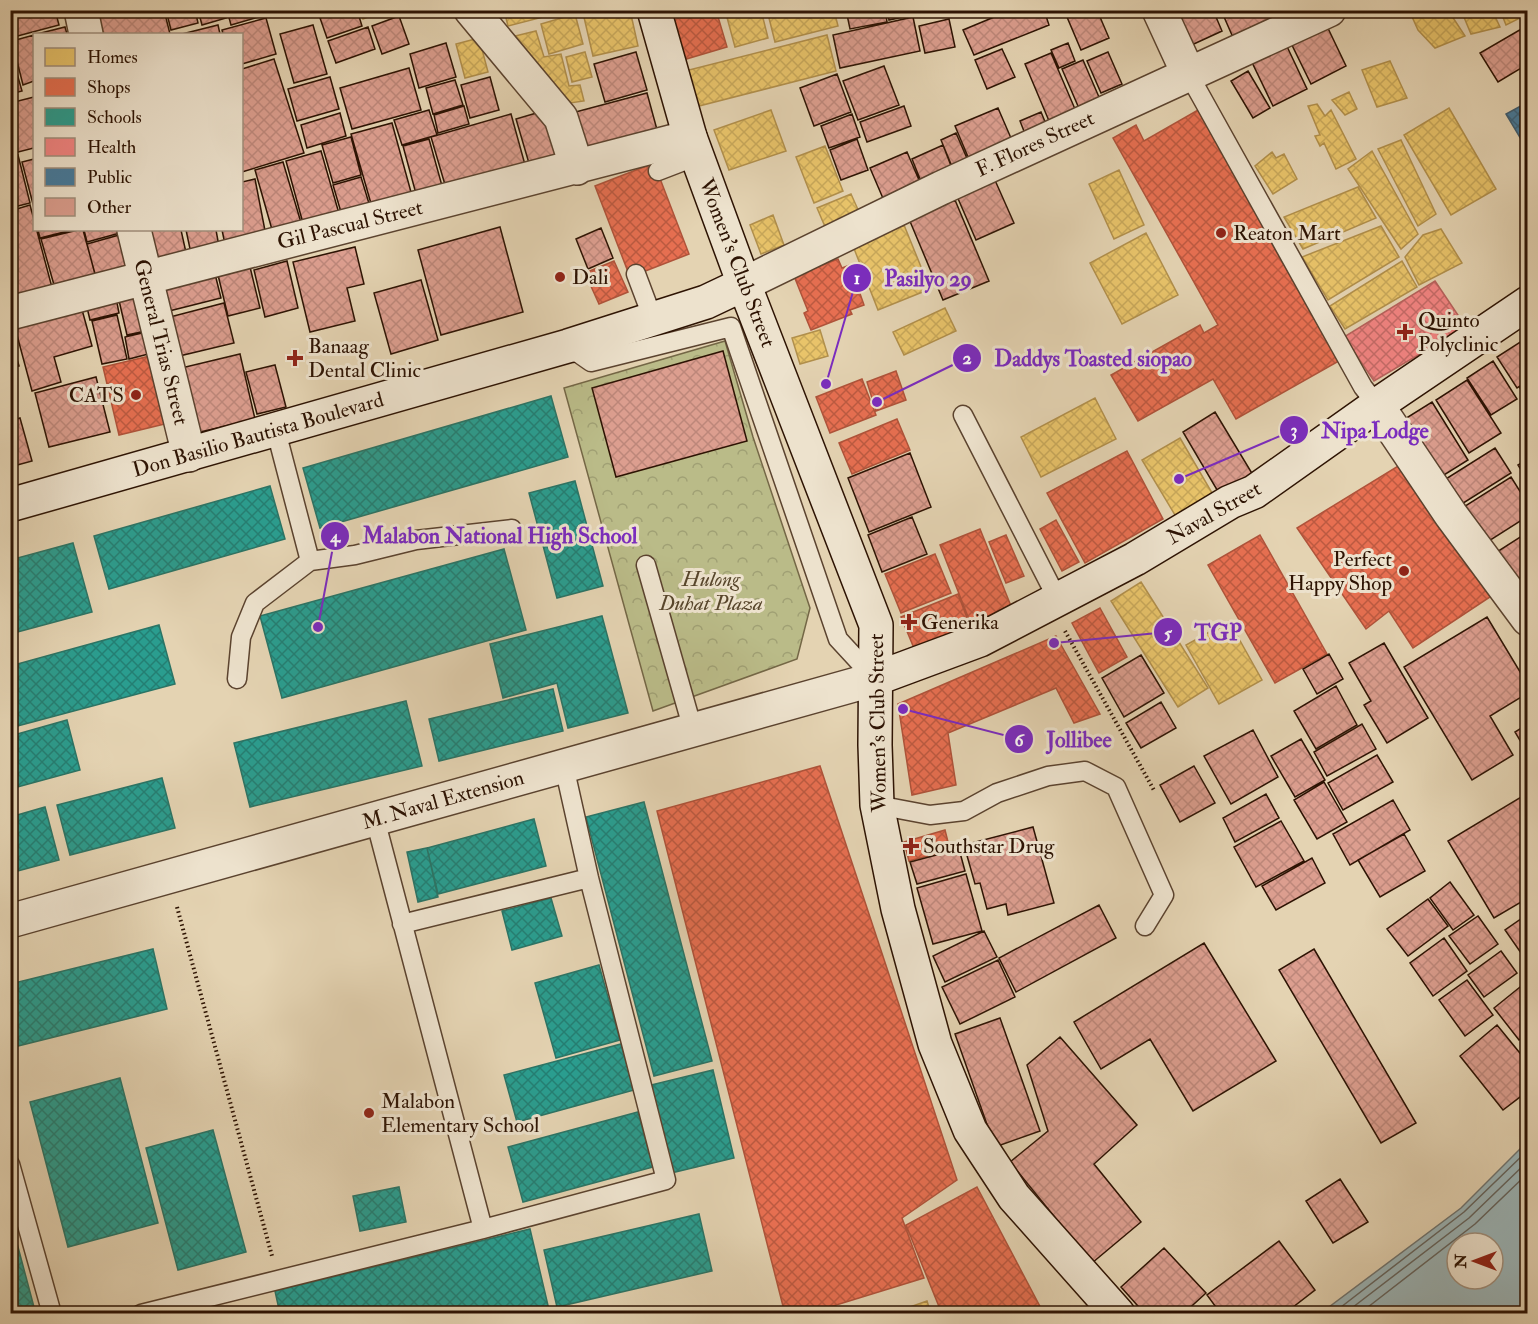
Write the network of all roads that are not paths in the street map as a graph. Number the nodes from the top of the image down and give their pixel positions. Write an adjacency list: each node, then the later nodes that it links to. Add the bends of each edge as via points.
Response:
1 (81, 10): 6 (street)
2 (471, 10): 9 (street, via 561,118)
3 (654, 10): 8 (street, Women's Club Street)
4 (1159, 10): 7 (street)
5 (1329, 10): 7 (street, F. Flores Street)
6 (86, 33)
7 (1188, 73): 14 (street, F. Flores Street); 20 (lane, via 1363,387)
8 (694, 146): 9 (street, Gil Pascual Street); 10 (lane); 14 (street, Women's Club Street)
9 (578, 168): 13 (street, Gil Pascual Street)
10 (658, 171)
11 (134, 231): 13 (street, General Trias Street)
12 (636, 274): 17 (lane)
13 (146, 278): 16 (street, Gil Pascual Street); 23 (street, General Trias Street)
14 (744, 284): 17 (street, Don Basilio Bautista Boulevard, via 706,302); 18 (lane); 31 (street, Women's Club Street, via 876,625)
15 (1527, 303): 20 (street, Naval Street)
16 (10, 313)
17 (653, 319): 19 (street, Don Basilio Bautista Boulevard)
18 (731, 327): 19 (lane, via 591,362); 31 (lane, via 838,639)
19 (568, 346): 22 (street, Don Basilio Bautista Boulevard)
20 (1377, 405): 28 (street, Naval Street, via 1254,492); 29 (street)
21 (963, 415): 28 (lane)
22 (276, 431): 23 (street, Don Basilio Bautista Boulevard); 26 (lane)
23 (189, 455): 24 (street, Don Basilio Bautista Boulevard)
24 (10, 505)
25 (512, 530): 26 (lane, via 416,540)
26 (310, 561): 30 (lane, via 255,603 241,637)
27 (646, 565): 32 (lane)
28 (1055, 602): 31 (street, Naval Street, via 981,640)
29 (1527, 619)
30 (237, 679)
31 (875, 679): 32 (street, M. Naval Extension); 34 (street, Women's Club Street)
32 (693, 730): 33 (street, M. Naval Extension)
33 (564, 766): 35 (street, M. Naval Extension); 36 (lane)
34 (877, 805): 39 (lane, via 930,815 964,811 997,793 1048,776 1085,771 1116,787 1164,895); 44 (street, Women's Club Street, via 898,909 934,1044 970,1130 1014,1197)
35 (375, 819): 37 (street, M. Naval Extension); 38 (lane)
36 (589, 878): 38 (lane); 41 (lane, via 666,1180)
37 (10, 921)
38 (402, 924): 41 (lane)
39 (1145, 926)
40 (10, 1164): 42 (lane)
41 (483, 1229): 43 (lane)
42 (52, 1314)
43 (141, 1314)
44 (1118, 1314)

